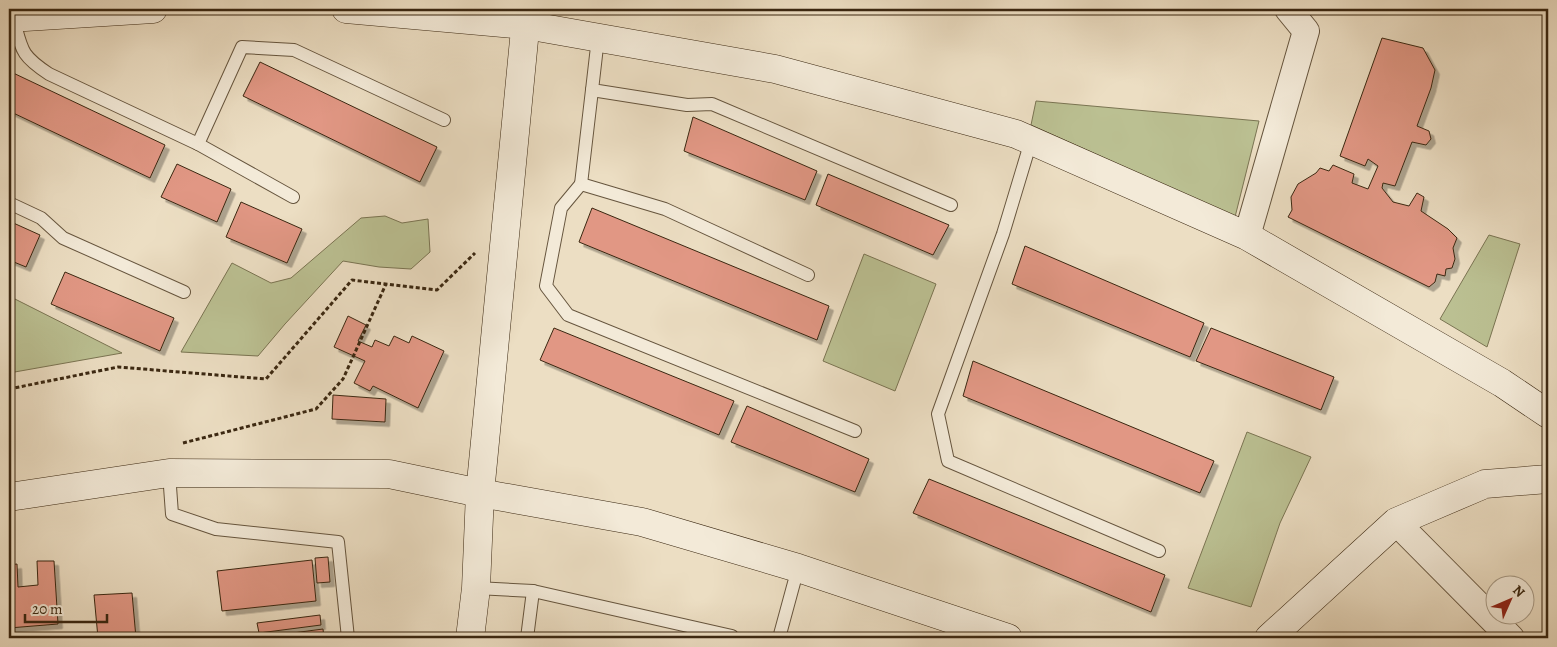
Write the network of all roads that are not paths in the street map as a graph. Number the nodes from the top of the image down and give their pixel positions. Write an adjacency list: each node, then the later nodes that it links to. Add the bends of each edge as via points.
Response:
1 (153, 9): 5 (street)
2 (346, 9): 4 (street)
3 (1288, 9): 15 (street, via 1306,31)
4 (527, 17): 6 (street); 22 (street)
5 (11, 18): 10 (lane, via 22,50 31,62 49,74)
6 (598, 38): 7 (lane); 9 (street, via 775,69 1016,134)
7 (592, 90): 11 (lane); 14 (lane, via 687,105 712,104)
8 (444, 120): 10 (lane, via 294,50 242,47)
9 (1031, 141): 15 (street); 25 (lane, via 1003,234 938,414 948,461)
10 (198, 144): 12 (lane)
11 (580, 184): 16 (lane, via 665,209); 19 (lane, via 561,208 546,286 568,315)
12 (293, 197)
13 (9, 203): 17 (lane, via 41,218 64,238)
14 (951, 205)
15 (1248, 236): 18 (street, via 1502,383)
16 (808, 275)
17 (184, 292)
18 (1548, 414)
19 (856, 431)
20 (169, 473): 22 (street, via 389,474); 23 (street); 31 (lane, via 172,514 216,529 338,542)
21 (1548, 479): 24 (street, via 1485,484)
22 (480, 493): 26 (street, via 642,522); 27 (street)
23 (9, 496)
24 (1396, 522): 36 (street); 37 (street)
25 (1159, 552)
26 (798, 568): 34 (lane); 35 (street)
27 (476, 588): 28 (lane); 32 (street)
28 (533, 591): 29 (lane); 33 (lane)
29 (707, 634): 30 (lane)
30 (732, 636)
31 (348, 638)
32 (470, 638)
33 (527, 638)
34 (778, 638)
35 (1008, 638)
36 (1269, 638)
37 (1511, 638)

